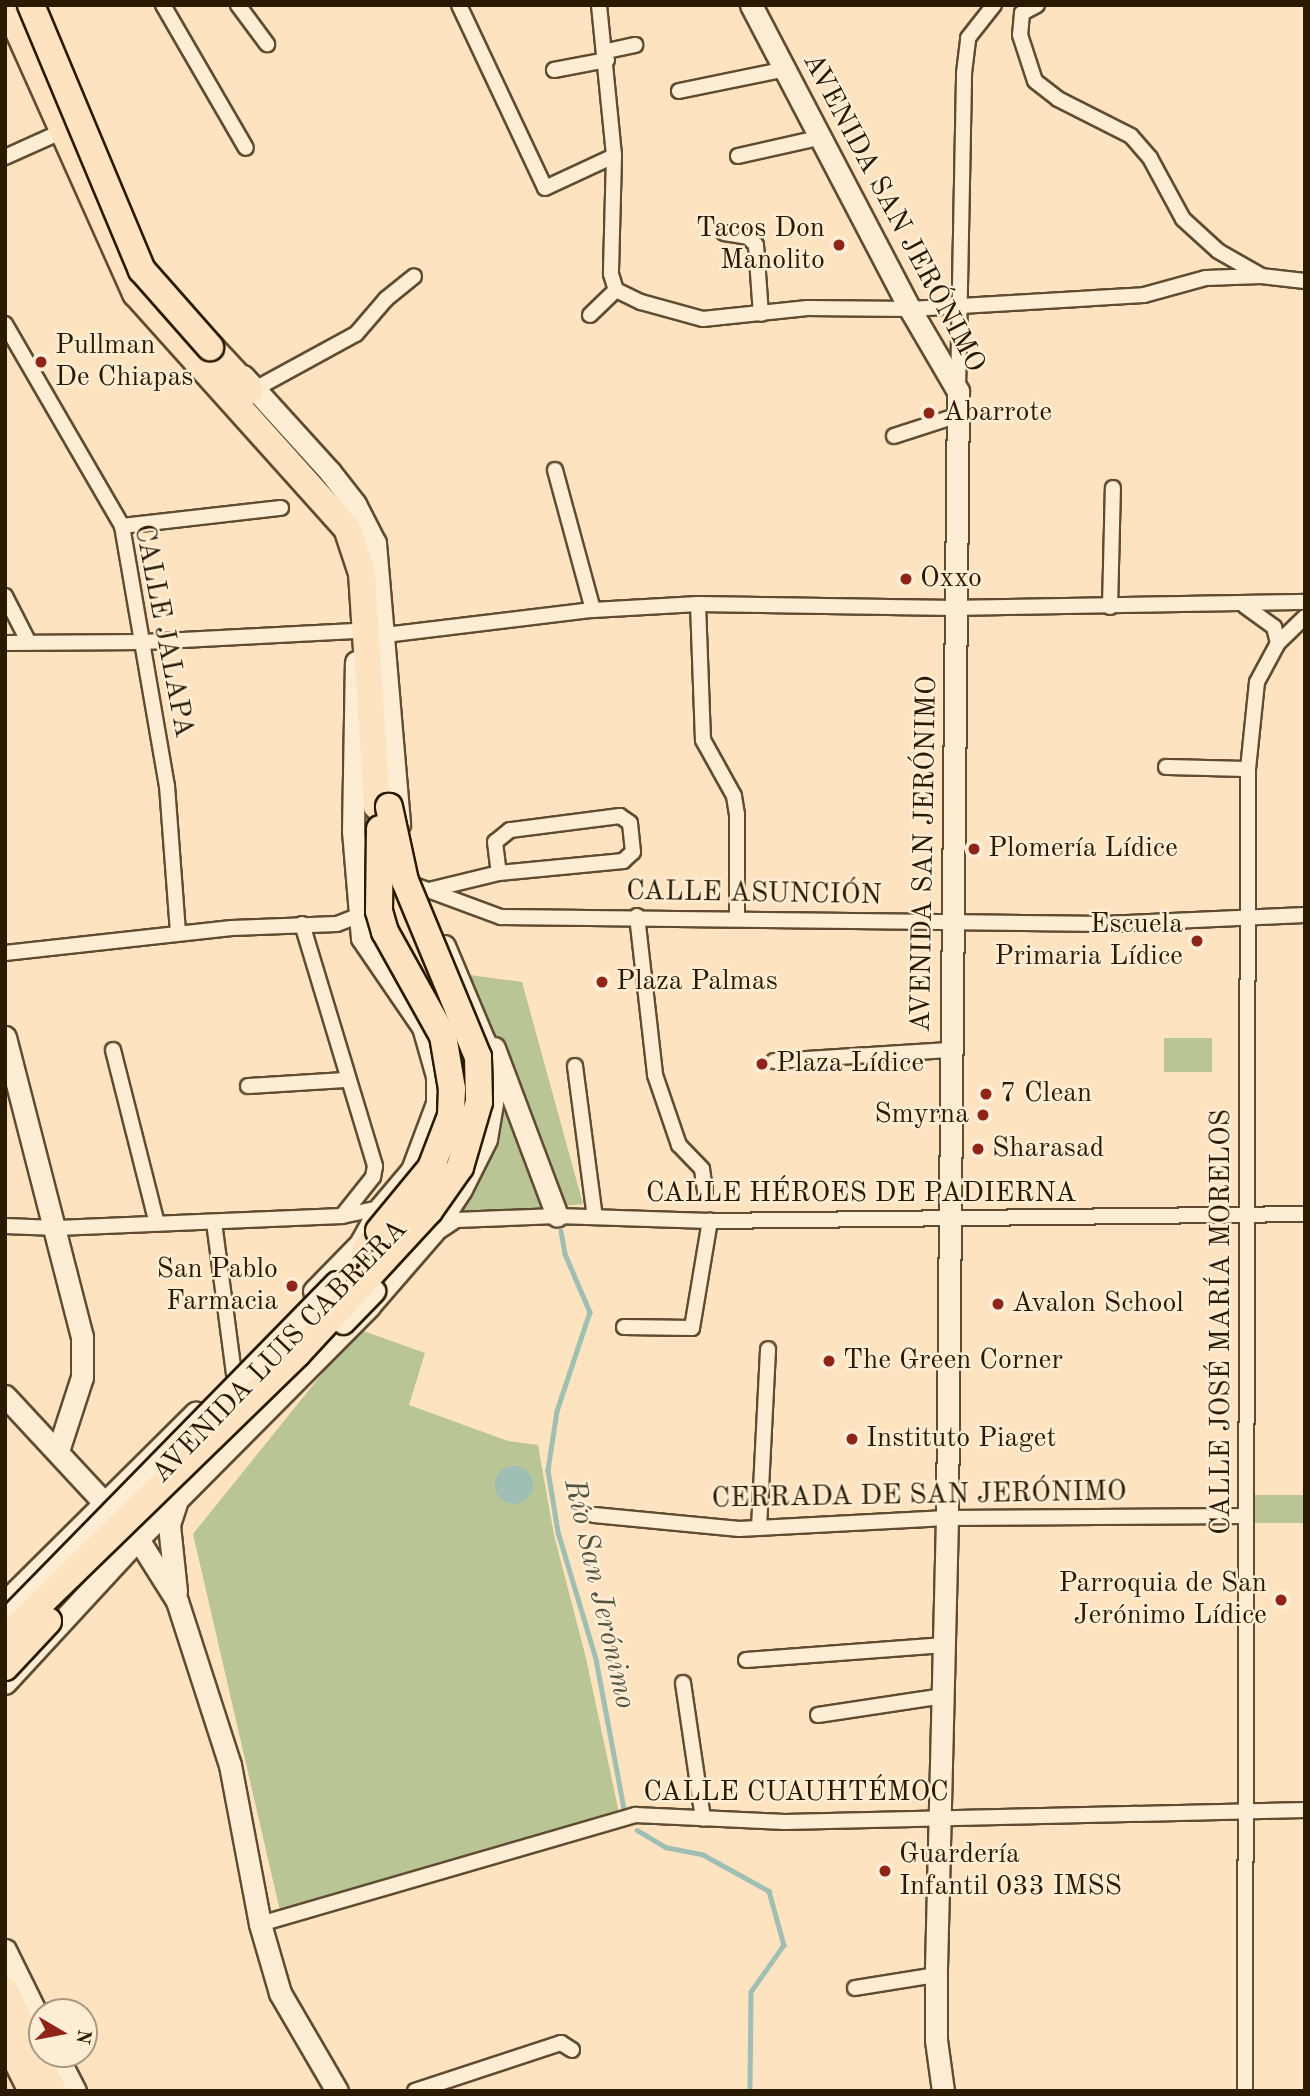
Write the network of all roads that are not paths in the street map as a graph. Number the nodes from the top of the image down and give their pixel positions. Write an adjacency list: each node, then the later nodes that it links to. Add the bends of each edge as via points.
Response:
1 (32, 5): 33 (main road, AVENIDA LUIS CABRERA, via 143,270); 107 (highway, bridge, via 142,270 344,495 360,522 375,572 384,768 392,832 405,881 471,1035 480,1077 467,1149 429,1211)
2 (163, 5): 19 (street)
3 (237, 5): 11 (street)
4 (459, 5): 20 (street, via 545,188)
5 (599, 5): 13 (street)
6 (751, 5): 14 (main road, AVENIDA SAN JERÓNIMO)
7 (994, 5): 28 (street, via 968,38)
8 (1037, 5): 10 (street)
9 (6, 6): 17 (main road, AVENIDA LUIS CABRERA); 57 (highway, via 136,293 347,528 362,573)
10 (1019, 9): 25 (street, via 1020,35 1035,81 1058,99 1131,135 1150,158 1183,219 1218,250)
11 (267, 44)
12 (635, 45): 13 (street)
13 (607, 55): 15 (street); 20 (street)
14 (786, 69): 16 (street); 18 (main road, AVENIDA SAN JERÓNIMO)
15 (554, 70)
16 (679, 91)
17 (54, 135): 22 (street); 49 (main road, AVENIDA LUIS CABRERA, via 99,239 131,297 336,531 353,573)
18 (822, 137): 21 (street); 29 (main road, AVENIDA SAN JERÓNIMO)
19 (246, 148)
20 (614, 156): 27 (street, via 611,274)
21 (738, 156)
22 (5, 157)
23 (724, 233): 30 (street, via 748,237 756,245)
24 (414, 276): 33 (street, via 386,299 356,334)
25 (1261, 276): 26 (street); 28 (street, via 1206,278 1144,295)
26 (1305, 281)
27 (616, 290): 30 (street, via 703,319); 31 (street)
28 (958, 306): 29 (street); 34 (street)
29 (909, 309): 30 (street, via 807,308); 34 (main road, AVENIDA SAN JERÓNIMO)
30 (761, 314)
31 (590, 315)
32 (7, 330): 40 (street, CALLE JALAPA)
33 (255, 389): 50 (main road, AVENIDA LUIS CABRERA, via 330,472 368,525 381,579)
34 (958, 391): 35 (main road, AVENIDA SAN JERÓNIMO)
35 (959, 415): 36 (street); 46 (main road, AVENIDA SAN JERÓNIMO)
36 (894, 436)
37 (555, 470): 47 (street)
38 (1113, 488): 45 (street)
39 (281, 508): 40 (street)
40 (122, 526): 52 (street, CALLE JALAPA)
41 (5, 596): 51 (street)
42 (1305, 602): 44 (street)
43 (698, 604): 46 (street); 47 (street); 65 (street, via 703,740 734,796 737,814)
44 (1244, 605): 45 (street); 54 (street, via 1274,627)
45 (1110, 607): 46 (street)
46 (956, 608): 66 (main road, AVENIDA SAN JERÓNIMO)
47 (593, 610): 50 (street)
48 (1305, 617): 54 (street, CALLE JOSÉ MARÍA MORELOS)
49 (355, 631): 52 (street); 58 (main road, AVENIDA LUIS CABRERA)
50 (385, 635): 57 (main road, AVENIDA LUIS CABRERA)
51 (28, 641): 52 (street); 53 (street)
52 (144, 642): 68 (street, CALLE JALAPA, via 166,786)
53 (5, 643)
54 (1278, 643): 56 (street, CALLE JOSÉ MARÍA MORELOS, via 1257,682)
55 (1166, 767): 56 (street)
56 (1248, 769): 64 (street, CALLE JOSÉ MARÍA MORELOS)
57 (390, 826): 58 (main road, via 376,819); 60 (main road, AVENIDA LUIS CABRERA); 92 (highway, bridge, via 379,911 385,932 443,1036 452,1089 451,1116 431,1168); 110 (highway, bridge, via 408,923 465,1058 464,1106 450,1154 426,1194 236,1398)
58 (354, 831): 62 (main road, AVENIDA LUIS CABRERA)
59 (496, 873): 59 (street, via 623,861 633,852 630,823 620,816 510,830 495,842); 60 (street)
60 (423, 888): 63 (street, CALLE ASUNCIÓN, via 501,917); 71 (main road, AVENIDA LUIS CABRERA)
61 (1305, 915): 64 (street, CALLE ASUNCIÓN)
62 (358, 916): 67 (street, via 337,924); 69 (main road, AVENIDA LUIS CABRERA)
63 (637, 916): 65 (street, CALLE ASUNCIÓN); 80 (street, via 655,1075 679,1145 702,1169)
64 (1244, 916): 66 (street, CALLE ASUNCIÓN, via 1105,924); 84 (street, CALLE JOSÉ MARÍA MORELOS)
65 (737, 917): 66 (street, CALLE ASUNCIÓN)
66 (951, 923): 73 (main road, AVENIDA SAN JERÓNIMO)
67 (302, 924): 68 (street); 77 (street)
68 (178, 933): 70 (street)
69 (362, 939): 92 (main road, AVENIDA LUIS CABRERA, via 371,957 412,1006 431,1048 437,1076 437,1103 419,1158); 92 (main road, AVENIDA LUIS CABRERA, via 427,990 454,1045 460,1080 453,1131 435,1170)
70 (5, 953)
71 (473, 1010): 79 (main road, AVENIDA LUIS CABRERA, via 492,1066 494,1091); 83 (main road, via 504,1065)
72 (5, 1037): 91 (main road)
73 (950, 1050): 75 (street); 86 (main road, AVENIDA SAN JERÓNIMO)
74 (113, 1051): 89 (street)
75 (774, 1061)
76 (575, 1066): 85 (street)
77 (346, 1080): 78 (street); 82 (street, via 375,1166 373,1177)
78 (248, 1086)
79 (479, 1153): 93 (main road, AVENIDA LUIS CABRERA); 113 (main road, bridge, via 427,1228 374,1290)
80 (705, 1191)
81 (1305, 1214): 84 (street, CALLE HÉROES DE PADIERNA)
82 (342, 1216): 88 (street); 92 (street)
83 (556, 1216): 85 (street, CALLE HÉROES DE PADIERNA); 93 (street, CALLE HÉROES DE PADIERNA, via 456,1220)
84 (1247, 1216): 86 (street, CALLE HÉROES DE PADIERNA); 104 (street, CALLE JOSÉ MARÍA MORELOS)
85 (595, 1217): 87 (street, CALLE HÉROES DE PADIERNA)
86 (948, 1219): 87 (street, CALLE HÉROES DE PADIERNA); 105 (main road, AVENIDA SAN JERÓNIMO)
87 (710, 1221): 94 (street, via 692,1328)
88 (214, 1222): 89 (street); 96 (street)
89 (156, 1224): 91 (street)
90 (5, 1226): 91 (street)
91 (57, 1228): 99 (main road, via 84,1356)
92 (370, 1236): 96 (main road, AVENIDA LUIS CABRERA); 110 (main road, AVENIDA LUIS CABRERA, bridge, via 336,1282)
93 (424, 1241): 100 (main road, AVENIDA LUIS CABRERA, via 369,1306)
94 (624, 1326)
95 (768, 1349): 106 (street)
96 (234, 1374): 98 (main road, AVENIDA LUIS CABRERA)
97 (5, 1396): 99 (main road)
98 (189, 1418): 100 (main road, via 184,1446 201,1461); 102 (main road, AVENIDA LUIS CABRERA)
99 (58, 1451): 102 (main road)
100 (218, 1461): 101 (main road, AVENIDA LUIS CABRERA)
101 (178, 1499): 107 (main road, AVENIDA LUIS CABRERA); 108 (main road, via 169,1525)
102 (104, 1501): 107 (main road); 109 (main road, AVENIDA LUIS CABRERA)
103 (594, 1515): 106 (street, CERRADA DE SAN JERÓNIMO)
104 (1246, 1516): 105 (street, CERRADA DE SAN JERÓNIMO); 121 (street, CALLE JOSÉ MARÍA MORELOS)
105 (947, 1518): 106 (street, CERRADA DE SAN JERÓNIMO); 112 (main road, AVENIDA SAN JERÓNIMO)
106 (759, 1528)
107 (133, 1531): 108 (main road); 111 (highway, bridge, via 90,1551); 115 (highway, bridge); 116 (main road, AVENIDA LUIS CABRERA)
108 (177, 1601): 124 (main road, via 230,1765)
109 (5, 1602)
110 (5, 1618)
111 (5, 1638)
112 (944, 1645): 114 (street); 118 (main road, AVENIDA SAN JERÓNIMO)
113 (5, 1652)
114 (746, 1660)
115 (5, 1667)
116 (5, 1682)
117 (683, 1683): 122 (street)
118 (944, 1696): 119 (street); 123 (main road, AVENIDA SAN JERÓNIMO)
119 (818, 1715)
120 (1305, 1810): 121 (street, CALLE CUAUHTÉMOC)
121 (1248, 1811): 123 (street, CALLE CUAUHTÉMOC); 145 (street, CALLE JOSÉ MARÍA MORELOS)
122 (703, 1819): 123 (street, CALLE CUAUHTÉMOC); 124 (street, CALLE CUAUHTÉMOC, via 635,1815)
123 (942, 1819): 127 (main road, AVENIDA SAN JERÓNIMO)
124 (260, 1924): 143 (main road, via 280,1993)
125 (5, 1950): 130 (main road)
126 (5, 1974): 131 (highway)
127 (936, 1975): 128 (street); 137 (main road, AVENIDA SAN JERÓNIMO)
128 (855, 1987)
129 (5, 1991): 140 (highway)
130 (29, 1998)
131 (28, 2022)
132 (5, 2037): 139 (highway)
133 (572, 2050): 144 (street, via 561,2043)
134 (50, 2068): 141 (highway)
135 (63, 2068): 142 (main road)
136 (5, 2075): 138 (highway)
137 (939, 2090)
138 (14, 2091)
139 (32, 2091)
140 (53, 2091)
141 (61, 2091)
142 (75, 2091)
143 (337, 2091)
144 (415, 2091)
145 (1245, 2091)

